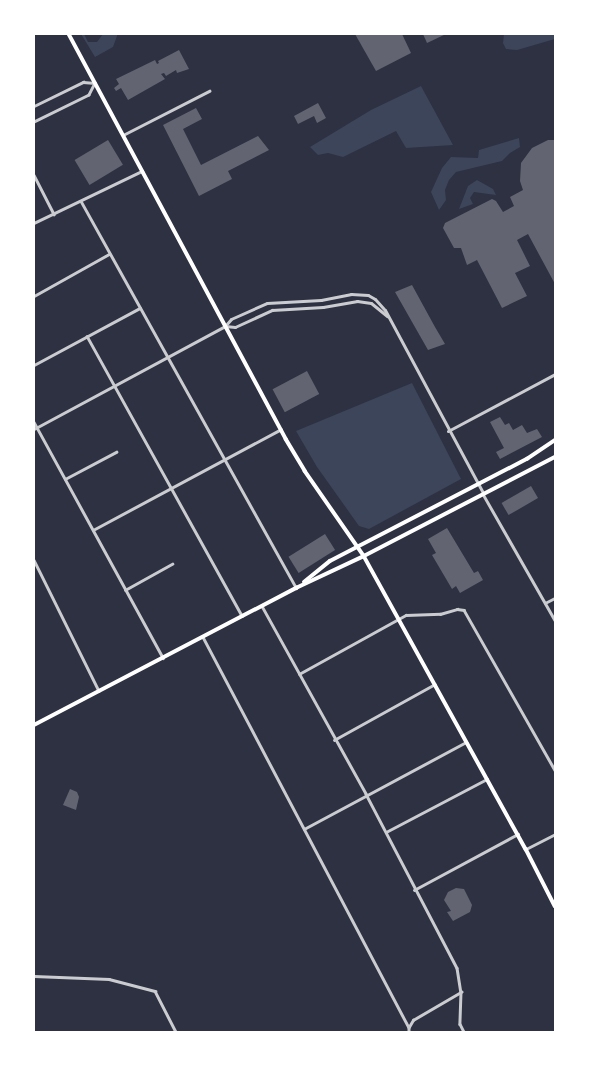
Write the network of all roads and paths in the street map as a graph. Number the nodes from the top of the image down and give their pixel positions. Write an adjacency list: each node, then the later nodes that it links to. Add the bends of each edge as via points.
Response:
1 (69, 34): 2 (main road)
2 (95, 83): 4 (street, via 83,82); 5 (street, via 89,95); 6 (main road)
3 (209, 91): 6 (street)
4 (34, 106)
5 (34, 122)
6 (123, 135): 7 (main road)
7 (142, 170): 9 (street); 16 (main road)
8 (34, 175): 10 (street)
9 (81, 201): 10 (street); 12 (street)
10 (54, 214): 11 (street)
11 (34, 223)
12 (109, 254): 13 (street); 14 (street)
13 (34, 296)
14 (140, 308): 17 (street); 18 (street)
15 (390, 318): 16 (street, via 371,303 357,301 322,308 272,310 235,327); 16 (street, via 375,299 368,295 350,294 320,300 267,303 231,319); 25 (street)
16 (225, 326): 18 (street); 24 (main road)
17 (87, 336): 19 (street); 21 (street)
18 (168, 357): 21 (street); 29 (street)
19 (34, 365)
20 (555, 374): 25 (street)
21 (116, 385): 23 (street); 32 (street)
22 (34, 422): 23 (street)
23 (35, 428): 30 (street)
24 (280, 428): 29 (street); 35 (main road, via 304,470)
25 (448, 431): 31 (street)
26 (555, 440): 31 (main road, via 527,459)
27 (116, 452): 30 (street)
28 (555, 457): 33 (main road)
29 (224, 459): 32 (street); 39 (street)
30 (66, 479): 34 (street)
31 (478, 485): 33 (street); 35 (main road)
32 (171, 487): 34 (street); 44 (street)
33 (483, 493): 36 (main road); 42 (street)
34 (93, 530): 40 (street)
35 (358, 547): 36 (main road); 39 (main road, via 330,561)
36 (364, 556): 39 (main road); 45 (main road)
37 (34, 560): 51 (street)
38 (172, 564): 40 (street)
39 (297, 587): 43 (main road)
40 (125, 590): 48 (street)
41 (555, 598): 42 (street)
42 (545, 603): 46 (street)
43 (262, 606): 44 (main road); 49 (street)
44 (242, 616): 47 (main road)
45 (399, 619): 49 (street); 50 (main road); 55 (street, via 414,614 440,614 457,608 464,610)
46 (555, 620)
47 (203, 637): 48 (main road); 58 (street)
48 (163, 658): 51 (main road)
49 (299, 674): 53 (street)
50 (435, 684): 53 (street); 54 (main road)
51 (100, 691): 52 (main road)
52 (34, 725)
53 (334, 740): 57 (street)
54 (466, 742): 56 (main road); 57 (street)
55 (555, 770)
56 (487, 779): 59 (street); 60 (main road)
57 (366, 794): 58 (street); 59 (street)
58 (304, 829): 67 (street)
59 (386, 832): 63 (street)
60 (518, 834): 62 (main road); 63 (street)
61 (555, 834): 62 (street)
62 (526, 849): 64 (main road)
63 (414, 890): 66 (street, via 457,968)
64 (555, 906)
65 (34, 976): 68 (street, via 109,979 155,991)
66 (461, 992): 67 (street, via 413,1020); 70 (street, via 460,1024)
67 (409, 1027): 69 (street)
68 (176, 1032)
69 (409, 1032)
70 (464, 1032)

